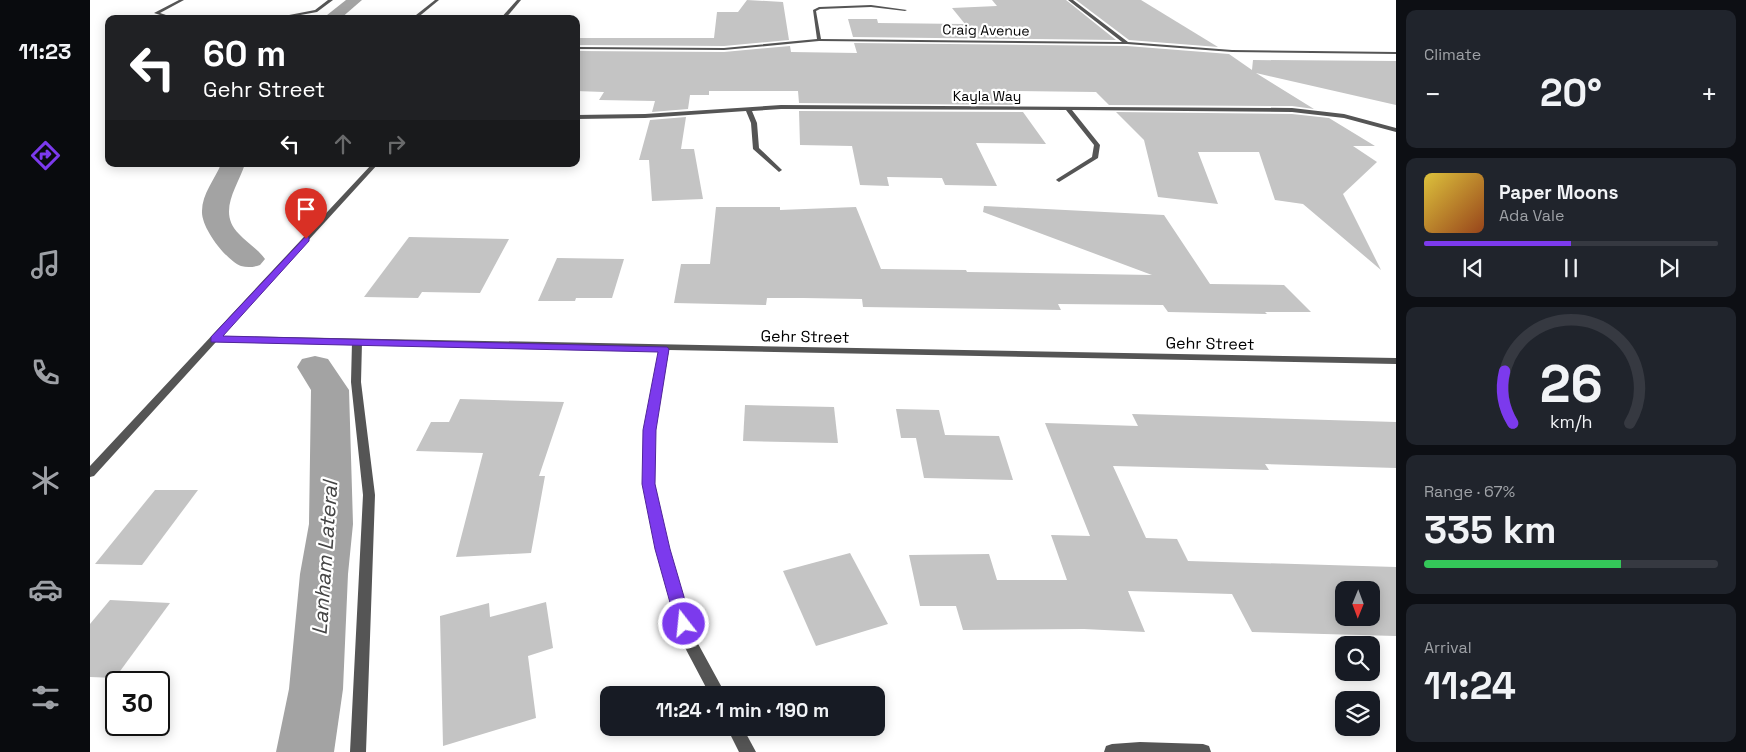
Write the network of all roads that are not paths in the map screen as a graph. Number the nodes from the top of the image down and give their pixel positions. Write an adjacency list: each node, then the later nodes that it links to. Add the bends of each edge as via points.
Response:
1 (182, 0): 7 (street, via 156,13)
2 (331, 0): 8 (street, via 316,11)
3 (437, 0): 9 (street)
4 (519, 0): 10 (street)
5 (1070, 0): 12 (street)
6 (905, 10): 11 (street, via 871,6 819,8 814,15)
7 (162, 15)
8 (295, 15)
9 (418, 15)
10 (506, 15)
11 (819, 40): 12 (street, Craig Avenue); 13 (street, Craig Avenue, via 724,50)
12 (1127, 42): 14 (street, Craig Avenue, via 1232,51)
13 (580, 48)
14 (1396, 54)
15 (1068, 108): 16 (street, Kayla Way); 18 (street, Kayla Way, via 1292,110 1344,116); 21 (street, via 1097,146 1095,158)
16 (748, 109): 17 (street, Kayla Way); 20 (street, via 754,123 756,149)
17 (580, 117)
18 (1396, 130)
19 (372, 167): 22 (street)
20 (779, 170)
21 (1059, 180)
22 (214, 339): 23 (street, Gehr Street); 26 (street)
23 (358, 342): 24 (street, Gehr Street); 29 (street, via 356,382 369,495)
24 (664, 349): 25 (street, Gehr Street); 27 (street, via 650,430 649,484 662,549 689,642)
25 (1396, 361)
26 (90, 473)
27 (713, 686)
28 (739, 736): 30 (street)
29 (358, 752)
30 (748, 752)
31 (1112, 752): 32 (street)
32 (1203, 752)

